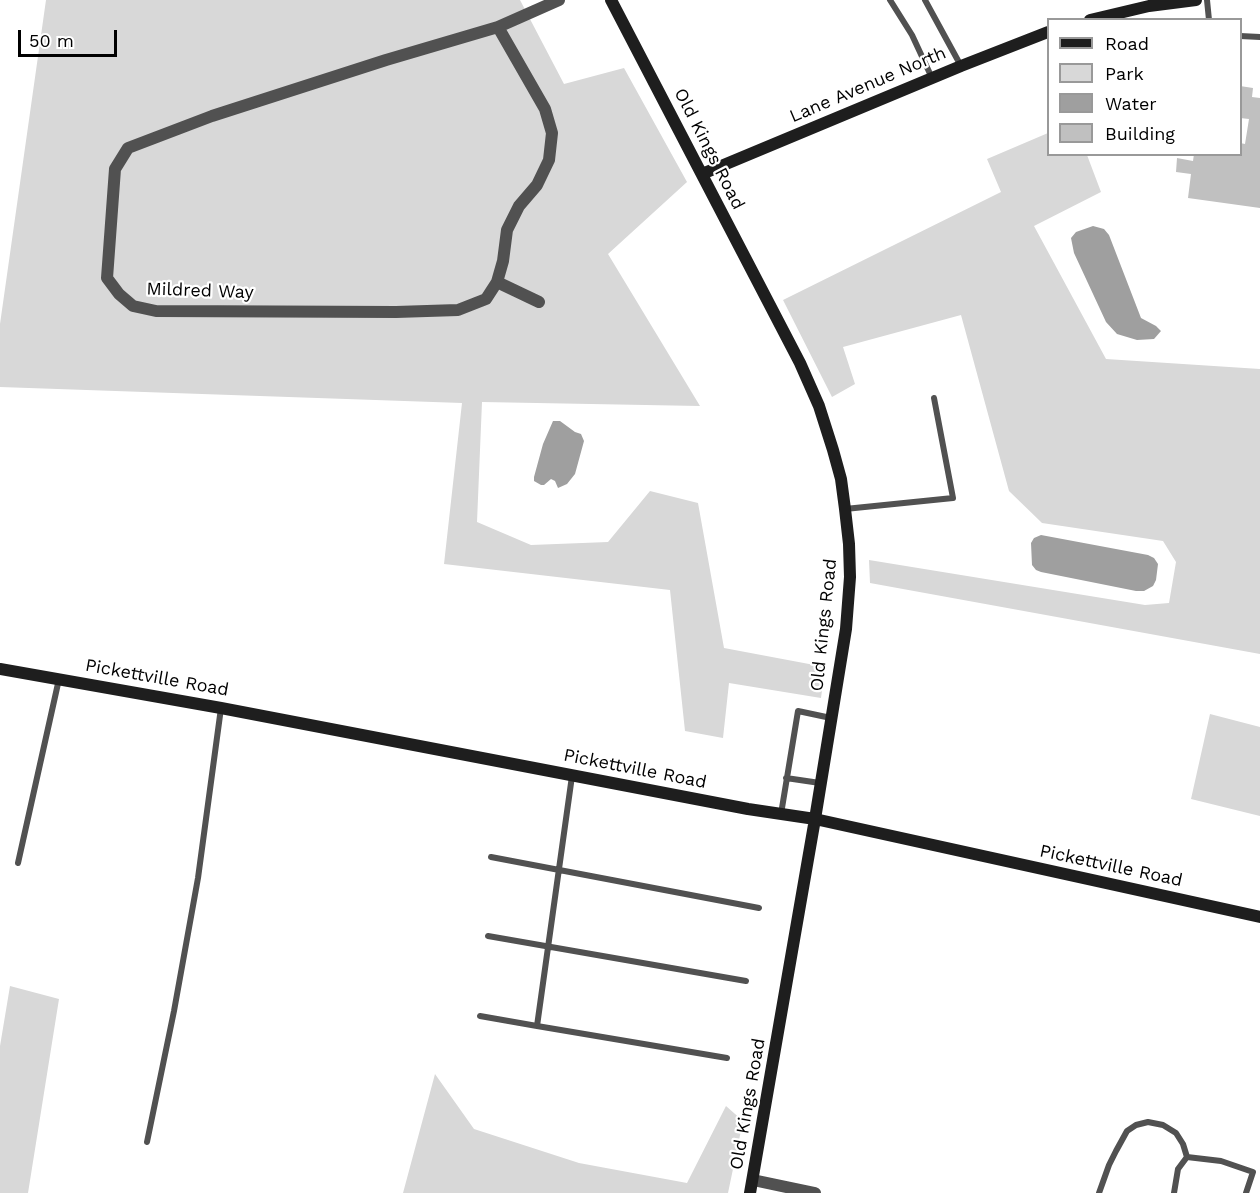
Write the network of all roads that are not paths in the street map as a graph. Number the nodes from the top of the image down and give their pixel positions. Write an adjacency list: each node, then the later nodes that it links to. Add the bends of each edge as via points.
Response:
1 (559, 0): 9 (street, Mildred Way)
2 (611, 0): 15 (main road, Old Kings Road)
3 (890, 0): 14 (lane)
4 (924, 0): 13 (lane)
5 (1196, 0): 7 (main road)
6 (1207, 0): 8 (lane)
7 (1098, 18)
8 (1209, 18)
9 (498, 27): 16 (street, via 545,109 552,134 549,160 507,230); 16 (street, Mildred Way, via 212,116 128,148 115,169 107,278 134,306 156,311 458,310 486,299)
10 (1047, 32): 13 (main road, Lane Avenue North)
11 (1242, 36): 12 (lane)
12 (1260, 37)
13 (961, 66): 14 (main road, Lane Avenue North)
14 (932, 78): 15 (main road, Lane Avenue North)
15 (702, 174): 19 (main road, Old Kings Road, via 819,406 841,479)
16 (497, 282): 17 (street)
17 (539, 302)
18 (934, 398): 19 (lane, via 953,498)
19 (845, 509): 23 (main road, Old Kings Road, via 850,577)
20 (0, 669): 21 (main road, Pickettville Road)
21 (59, 679): 22 (main road, Pickettville Road); 30 (lane)
22 (221, 708): 24 (main road, Pickettville Road); 40 (lane, via 198,878)
23 (832, 718): 25 (lane, via 798,711); 26 (main road, Old Kings Road)
24 (573, 775): 27 (main road, Pickettville Road); 31 (lane)
25 (786, 778): 26 (lane); 27 (lane)
26 (821, 783): 28 (main road, Old Kings Road)
27 (781, 814): 28 (main road, Pickettville Road)
28 (815, 819): 33 (main road, Pickettville Road); 42 (main road, Old Kings Road)
29 (491, 857): 31 (lane)
30 (18, 863)
31 (559, 870): 32 (lane); 35 (lane)
32 (759, 908)
33 (1260, 917)
34 (488, 936): 35 (lane)
35 (548, 947): 36 (lane); 38 (lane)
36 (746, 981)
37 (480, 1016): 38 (lane)
38 (537, 1026): 39 (lane)
39 (727, 1059)
40 (147, 1142)
41 (1187, 1157): 45 (lane, via 1176,1133 1148,1122 1136,1125 1127,1131 1116,1151); 46 (lane, via 1178,1169); 47 (lane, via 1221,1161 1252,1172)
42 (753, 1180): 43 (main road, Old Kings Road); 44 (street)
43 (750, 1193)
44 (814, 1193)
45 (1099, 1193)
46 (1174, 1193)
47 (1245, 1193)

